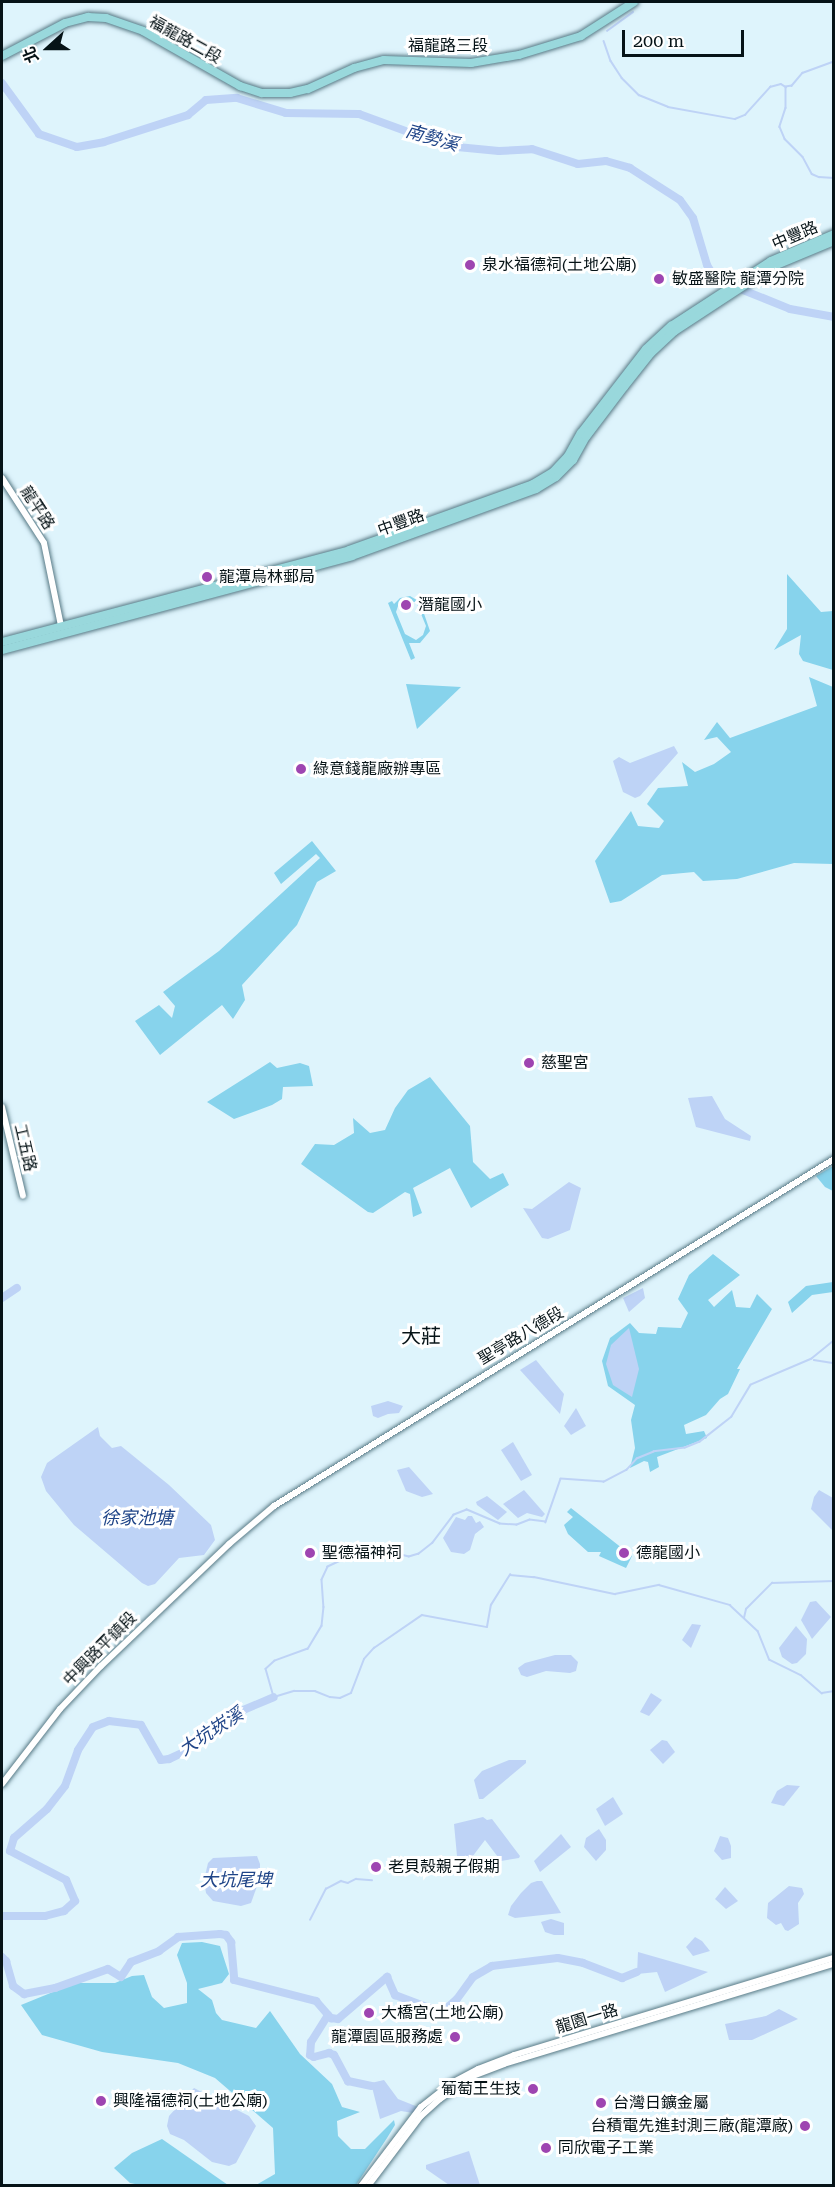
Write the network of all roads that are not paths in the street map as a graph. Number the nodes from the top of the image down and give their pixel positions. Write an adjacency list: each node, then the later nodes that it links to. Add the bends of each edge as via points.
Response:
1 (634, 2): 3 (main road, 福龍路三段, via 581,36 519,55 471,63 384,60)
2 (2, 56): 3 (main road, 福龍路二段, via 65,23 88,17 106,18 145,32 240,86 262,93)
3 (290, 93)
4 (834, 234): 6 (main road, 中豐路, via 771,261)
5 (834, 241): 6 (main road, 中豐路)
6 (740, 283): 7 (main road)
7 (729, 290): 9 (main road, 中豐路, via 671,326 646,349 581,433 568,456 533,484 349,550); 11 (main road, 中豐路, via 651,353 586,437 573,460 536,489 352,556)
8 (2, 478): 9 (street, 龍平路, via 44,543)
9 (61, 626): 10 (main road, 中豐路)
10 (2, 642)
11 (2, 650)
12 (2, 1107): 14 (street, 工五路)
13 (834, 1159): 15 (street, 聖亭路八德段, via 305,1485)
14 (23, 1196)
15 (229, 1544): 16 (street, 中興路平鎮段, via 93,1674 60,1709)
16 (2, 1784)
17 (834, 1958): 19 (street, 龍園一路, via 478,2069 421,2108)
18 (834, 1964): 19 (street, 龍園一路, via 486,2070 461,2083 427,2110)
19 (384, 2160): 20 (street); 21 (street)
20 (361, 2186)
21 (368, 2186)

